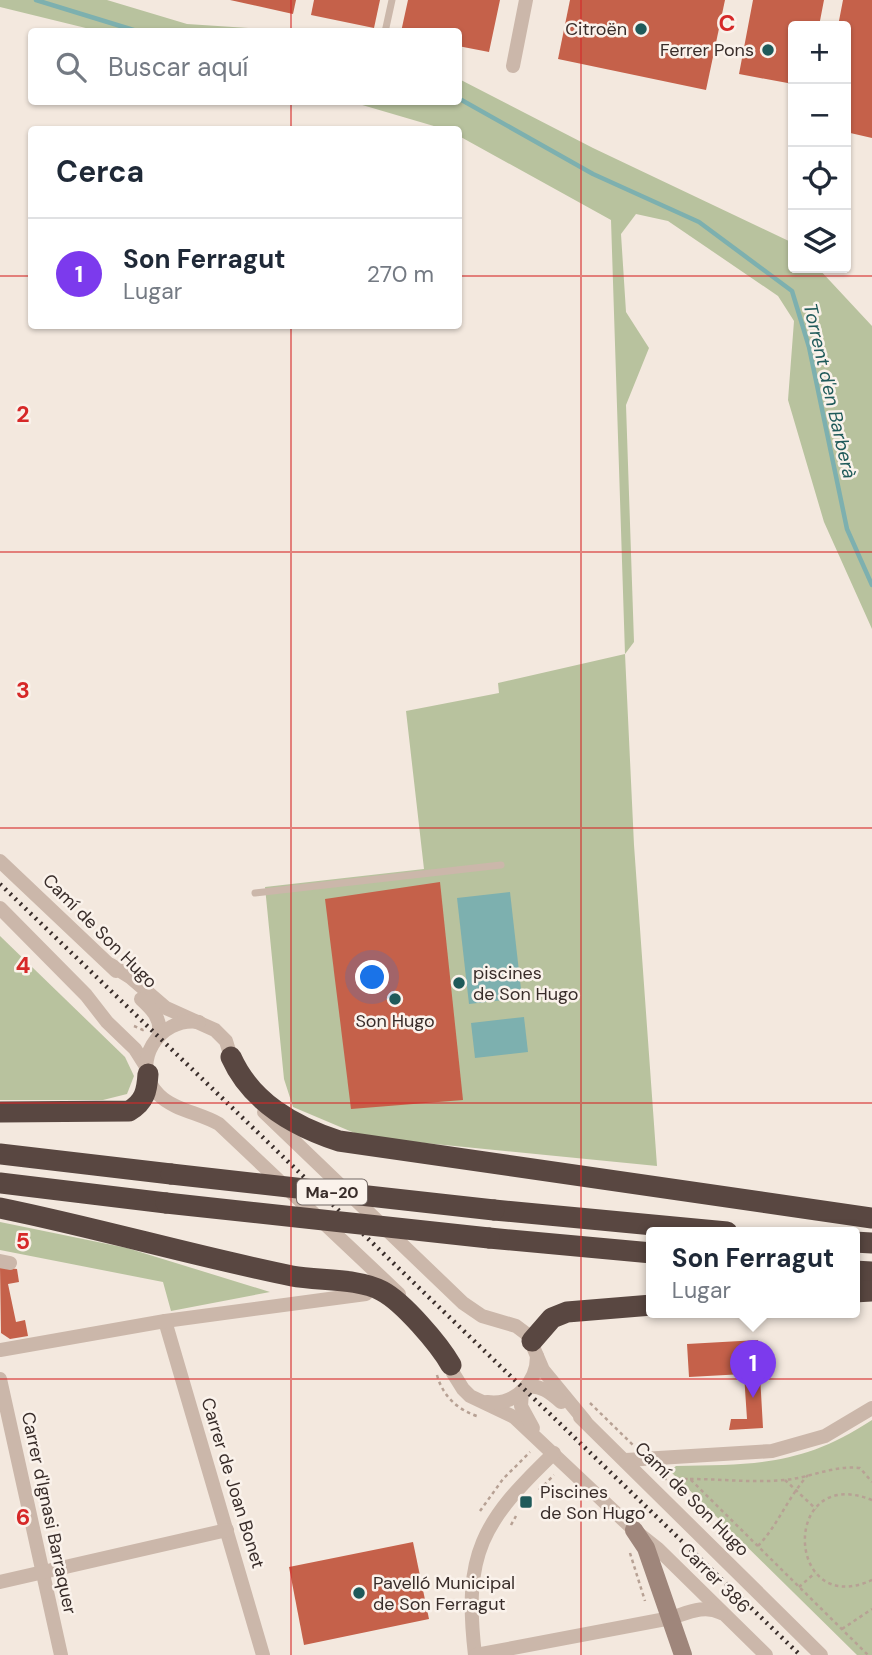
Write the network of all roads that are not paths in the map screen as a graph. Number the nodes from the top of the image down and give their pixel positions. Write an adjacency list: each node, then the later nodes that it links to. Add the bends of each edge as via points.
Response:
1 (392, 0): 3 (lane)
2 (526, 0): 4 (street)
3 (387, 28)
4 (513, 66)
5 (0, 861): 9 (street, Camí de Son Hugo)
6 (501, 865): 7 (lane)
7 (255, 893)
8 (0, 908): 10 (street)
9 (111, 965): 11 (street, via 166,1008); 12 (street, Camí de Son Hugo, via 155,1013)
10 (86, 995): 12 (street, via 132,1035 147,1040); 14 (street, via 135,1049)
11 (199, 1022): 12 (street, via 174,1025); 13 (street, via 222,1035)
12 (157, 1037): 14 (street, via 148,1054)
13 (231, 1057): 19 (highway, via 246,1084 283,1117 339,1141); 25 (street, via 249,1097 463,1303 482,1316 516,1326)
14 (147, 1071): 15 (highway, via 144,1097 129,1111); 27 (street, via 160,1097 219,1124 389,1283 440,1337)
15 (0, 1112)
16 (0, 1154): 20 (highway, Ma-20, bridge)
17 (0, 1183): 21 (highway, Ma-20, bridge)
18 (0, 1208): 27 (highway, via 293,1276 375,1287 429,1334 443,1351)
19 (872, 1218)
20 (674, 1227)
21 (646, 1252)
22 (366, 1294): 24 (street)
23 (646, 1305): 25 (highway, via 567,1312 552,1318)
24 (164, 1321): 26 (street); 35 (street, Carrer de Joan Bonet)
25 (534, 1348): 29 (street, via 535,1373); 32 (street, via 543,1370)
26 (0, 1350)
27 (445, 1368): 30 (street)
28 (0, 1379): 37 (street, Carrer d'Ignasi Barraquer)
29 (524, 1389): 30 (street); 32 (street, Camí de Son Hugo, via 545,1390); 33 (street, via 520,1400 525,1416)
30 (481, 1407): 33 (street, via 514,1417)
31 (872, 1408): 34 (street, via 825,1436 772,1451)
32 (585, 1421): 34 (street, Camí de Son Hugo)
33 (549, 1457): 36 (street, Carrer 386); 43 (street, via 506,1502 481,1545 470,1602)
34 (626, 1460): 46 (street, Camí de Son Hugo)
35 (228, 1530): 37 (street); 42 (street, Carrer de Joan Bonet)
36 (634, 1530): 39 (street, Carrer 386); 40 (street, via 646,1549)
37 (42, 1572): 38 (street); 41 (street, Carrer d'Ignasi Barraquer)
38 (0, 1582)
39 (727, 1617): 40 (street, via 705,1609); 45 (street, Carrer 386)
40 (671, 1618): 43 (street); 44 (street)
41 (61, 1655)
42 (263, 1655)
43 (475, 1655)
44 (683, 1655)
45 (766, 1655)
46 (821, 1655)

